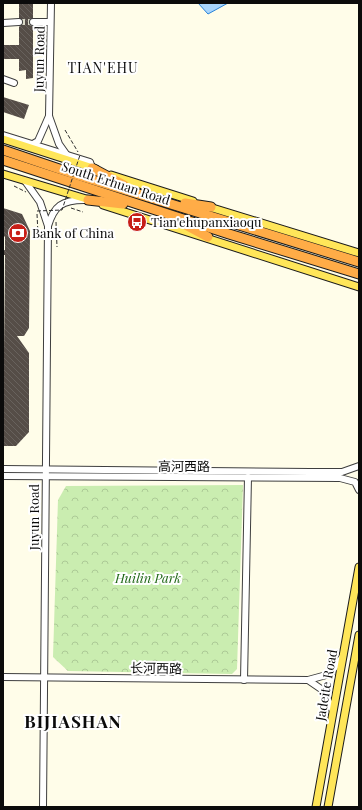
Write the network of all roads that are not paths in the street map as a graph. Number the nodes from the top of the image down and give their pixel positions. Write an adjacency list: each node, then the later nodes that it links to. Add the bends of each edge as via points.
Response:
1 (50, 3): 5 (street, Juyun Road)
2 (3, 22): 3 (street)
3 (19, 22)
4 (33, 22): 5 (street)
5 (50, 22): 8 (street, Juyun Road)
6 (3, 79): 7 (street)
7 (14, 82)
8 (49, 116): 11 (street, via 38,141); 14 (street, via 54,134)
9 (3, 135): 11 (street)
10 (3, 139): 12 (main road)
11 (33, 144): 12 (street); 14 (street)
12 (23, 146): 16 (main road)
13 (3, 150): 20 (highway, South Erhuan Road)
14 (65, 154): 16 (street); 17 (street, via 90,162)
15 (3, 160): 22 (highway, South Erhuan Road)
16 (72, 162): 17 (main road)
17 (92, 168): 20 (highway); 23 (main road)
18 (3, 174): 19 (main road)
19 (25, 180): 21 (main road); 25 (street, via 40,202)
20 (147, 196): 23 (highway); 28 (highway, South Erhuan Road)
21 (88, 200): 22 (highway); 25 (street, via 73,200 58,206 52,212); 26 (main road)
22 (142, 206): 24 (highway, South Erhuan Road)
23 (211, 207): 27 (main road)
24 (154, 208): 26 (highway); 29 (highway, South Erhuan Road)
25 (48, 226): 33 (street, Juyun Road)
26 (208, 237): 30 (main road)
27 (359, 252)
28 (359, 262)
29 (359, 274)
30 (359, 287)
31 (359, 466): 33 (street, 高河西路, via 342,472)
32 (3, 468): 33 (street, 高河西路)
33 (45, 469): 35 (street, Juyun Road)
34 (3, 476): 35 (street, 高河西路)
35 (45, 476): 36 (street, 高河西路); 42 (street, Juyun Road)
36 (248, 477): 37 (street, 高河西路, via 340,478 355,482); 43 (street)
37 (359, 490)
38 (359, 567): 40 (main road, Jadeite Road)
39 (359, 635): 48 (main road, Jadeite Road)
40 (343, 656): 44 (street, 长河西路, via 330,674); 45 (main road, Jadeite Road)
41 (3, 677): 42 (street, 长河西路)
42 (44, 678): 43 (street, 长河西路); 46 (street, Juyun Road)
43 (244, 680): 44 (street, 长河西路)
44 (308, 680): 45 (street, via 324,691)
45 (333, 711): 47 (main road, Jadeite Road)
46 (43, 807)
47 (316, 807)
48 (328, 807)

